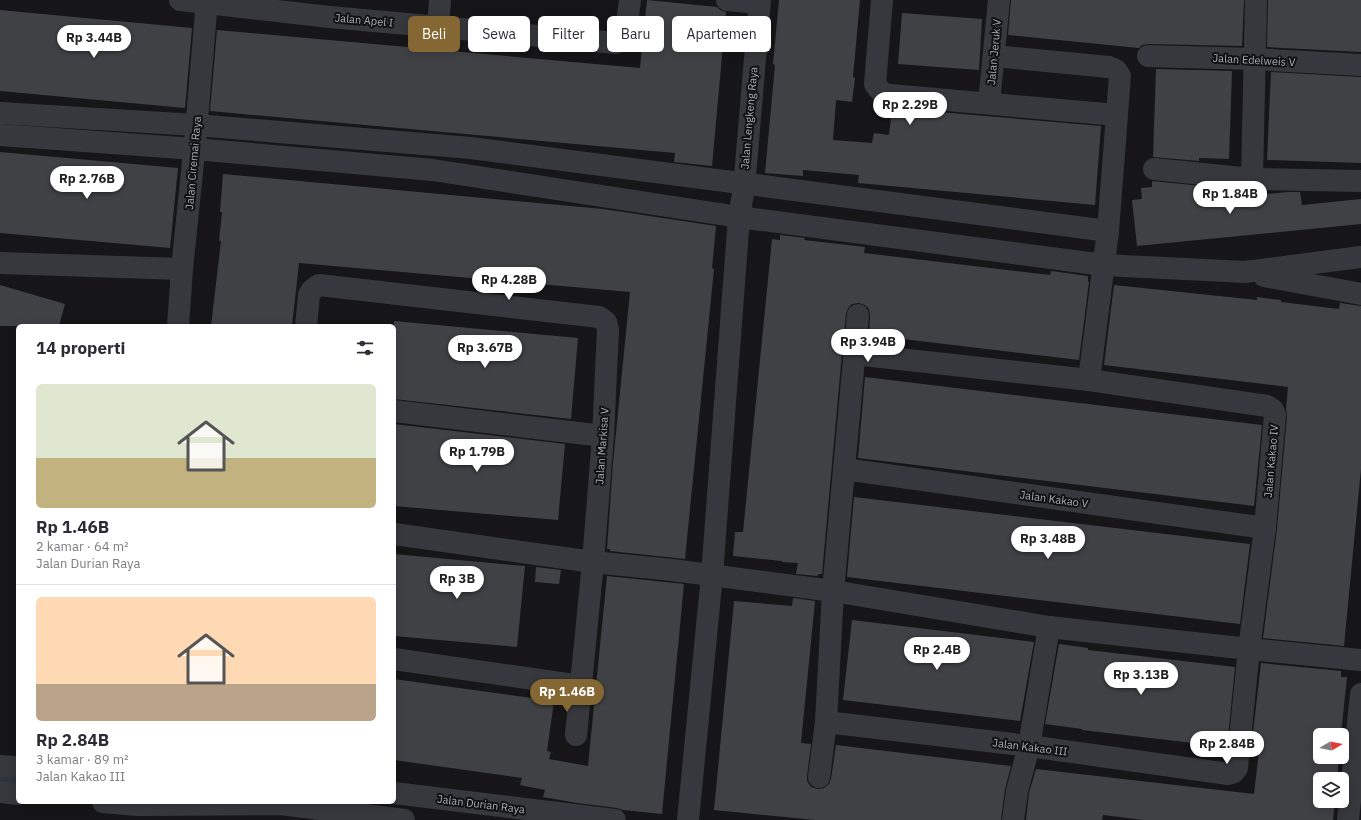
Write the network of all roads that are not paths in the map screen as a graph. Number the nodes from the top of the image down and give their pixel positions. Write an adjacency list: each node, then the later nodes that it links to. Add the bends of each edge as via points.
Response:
1 (180, 0): 8 (street, Jalan Apel I)
2 (440, 0): 11 (street)
3 (630, 0): 13 (street, Jalan Apel I, via 626,31 623,38 616,43)
4 (727, 0): 9 (street)
5 (882, 0): 18 (street, via 875,84 882,93)
6 (998, 0): 14 (street, Jalan Jeruk V)
7 (1256, 0): 16 (street)
8 (207, 2): 10 (street, Jalan Apel I); 22 (street, Jalan Ciremai Raya)
9 (760, 2): 26 (street, Jalan Lengkeng Raya)
10 (331, 8): 12 (street, Jalan Apel I)
11 (439, 16)
12 (408, 22)
13 (460, 29)
14 (994, 56): 18 (street, Jalan Jeruk V); 20 (street, via 1109,67 1116,70 1120,76)
15 (1148, 56): 16 (street, Jalan Edelweis V)
16 (1254, 59): 17 (street, Jalan Edelweis V); 24 (street)
17 (1361, 65)
18 (989, 103): 20 (street)
19 (0, 113): 22 (street)
20 (1118, 115): 27 (street)
21 (0, 135): 22 (street)
22 (196, 137): 26 (street, via 433,170); 26 (street, via 471,148); 30 (street, Jalan Ciremai Raya)
23 (1154, 169): 24 (street)
24 (1252, 179): 25 (street)
25 (1361, 181)
26 (742, 198): 27 (street); 27 (street, via 771,187); 44 (street, Jalan Lengkeng Raya)
27 (1106, 248): 31 (street); 37 (street)
28 (1361, 257): 31 (street)
29 (0, 263): 30 (street)
30 (182, 269): 34 (street, Jalan Ciremai Raya)
31 (1245, 272): 32 (street)
32 (1361, 294)
33 (858, 315): 36 (street)
34 (178, 324)
35 (306, 324): 39 (street, Jalan Markisa V, via 309,295 319,285 599,317 606,322 608,330)
36 (854, 354): 37 (street); 40 (street)
37 (1089, 380): 41 (street, Jalan Kakao IV, via 1267,406 1273,410 1275,415)
38 (396, 412): 39 (street)
39 (603, 436): 43 (street, Jalan Markisa V)
40 (844, 470): 41 (street, Jalan Kakao V); 45 (street)
41 (1265, 528): 47 (street, Jalan Kakao IV)
42 (396, 534): 43 (street)
43 (593, 562): 44 (street); 50 (street, Jalan Markisa V)
44 (712, 575): 45 (street); 66 (street, Jalan Lengkeng Raya)
45 (833, 591): 46 (street); 52 (street)
46 (1048, 627): 47 (street); 54 (street)
47 (1249, 649): 49 (street); 57 (street, Jalan Kakao IV, via 1237,768)
48 (396, 659): 50 (street)
49 (1361, 660)
50 (581, 686): 53 (street, Jalan Markisa V)
51 (1361, 694): 68 (street)
52 (826, 722): 54 (street, Jalan Kakao III); 58 (street)
53 (576, 735)
54 (1029, 746): 57 (street, Jalan Kakao III, via 1228,774); 67 (street, via 1017,791)
55 (0, 766): 56 (street)
56 (16, 767)
57 (1234, 772)
58 (819, 777)
59 (0, 792): 60 (street)
60 (16, 794)
61 (396, 794): 65 (street, Jalan Durian Raya)
62 (109, 804): 63 (street)
63 (138, 813): 64 (street, via 282,804)
64 (404, 820)
65 (615, 820)
66 (688, 820)
67 (1013, 820)
68 (1348, 820)

